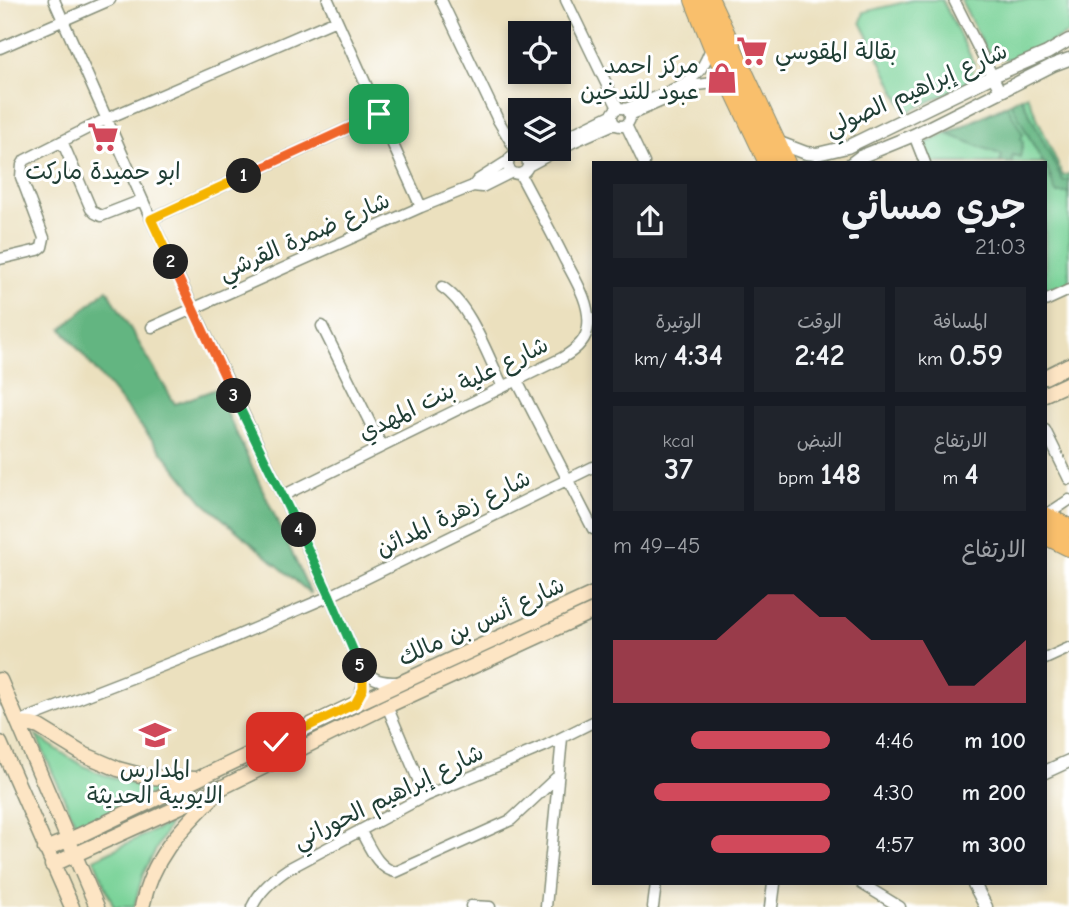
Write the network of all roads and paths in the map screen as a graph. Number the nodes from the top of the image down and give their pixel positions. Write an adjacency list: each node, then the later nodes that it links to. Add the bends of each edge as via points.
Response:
1 (54, 0): 9 (street)
2 (110, 0): 9 (street)
3 (328, 0): 10 (street)
4 (441, 0): 31 (street, شارع علية بنت المهدي)
5 (566, 0): 19 (street)
6 (694, 0): 12 (highway)
7 (709, 0): 24 (highway)
8 (954, 0): 15 (street)
9 (62, 20): 13 (street); 20 (street)
10 (336, 20): 18 (street); 20 (street)
11 (1069, 40): 15 (street, شارع إبراهيم الصولي)
12 (712, 45): 16 (highway); 19 (street, شارع ضمرة القرشي, via 695,76)
13 (0, 48)
14 (1069, 59): 17 (street, شارع إبراهيم الصولي)
15 (993, 76): 17 (street); 24 (street, شارع إبراهيم الصولي, via 839,149 806,153)
16 (732, 89): 19 (street, شارع ضمرة القرشي, via 713,83 698,85); 27 (highway)
17 (1000, 91): 21 (street, شارع إبراهيم الصولي)
18 (379, 114): 33 (street); 34 (street)
19 (621, 116): 22 (street, شارع ضمرة القرشي); 26 (street); 31 (street, شارع ضمرة القرشي)
20 (106, 119): 23 (street); 32 (street)
21 (914, 135): 29 (street, شارع إبراهيم الصولي); 30 (street)
22 (571, 136)
23 (62, 141): 32 (street, via 95,214); 35 (street, via 25,160 20,171 44,238 42,247)
24 (777, 142): 28 (highway)
25 (523, 161): 31 (street, شارع ضمرة القرشي)
26 (643, 161)
27 (767, 161)
28 (785, 161)
29 (855, 161)
30 (924, 161)
31 (519, 164): 33 (street, شارع ضمرة القرشي, via 482,187 473,186); 42 (street, شارع علية بنت المهدي, via 580,290)
32 (142, 200): 34 (street)
33 (421, 207): 39 (street, شارع ضمرة القرشي)
34 (151, 219): 39 (street)
35 (0, 259)
36 (442, 287): 47 (street, via 466,310)
37 (1069, 290): 38 (street)
38 (1047, 300)
39 (192, 308): 41 (street, شارع ضمرة القرشي); 54 (street)
40 (322, 326): 50 (street)
41 (152, 327)
42 (591, 332): 45 (street, شارع علية بنت المهدي, via 574,351)
43 (1069, 365): 44 (main road)
44 (1047, 376)
45 (517, 381): 47 (street, شارع علية بنت المهدي); 53 (street)
46 (1069, 383): 48 (main road)
47 (503, 387): 50 (street, شارع علية بنت المهدي)
48 (1047, 393)
49 (1047, 434): 52 (street)
50 (382, 447): 54 (street, شارع علية بنت المهدي)
51 (592, 468): 53 (street, شارع زهرة المدائن)
52 (1069, 479)
53 (568, 480): 58 (street); 63 (street, شارع زهرة المدائن)
54 (282, 496): 63 (street)
55 (1069, 500): 56 (street)
56 (1047, 515)
57 (1047, 517): 59 (highway)
58 (592, 526)
59 (1069, 528)
60 (1047, 536): 61 (highway)
61 (1069, 547)
62 (592, 594): 69 (main road, شارع أنس بن مالك)
63 (330, 596): 67 (street); 72 (street, شارع زهرة المدائن)
64 (592, 611): 71 (main road, شارع أنس بن مالك)
65 (1069, 648): 66 (street)
66 (1047, 658)
67 (361, 668): 69 (street, via 377,681); 70 (street, via 363,689)
68 (0, 680): 72 (main road)
69 (402, 683): 70 (main road, شارع أنس بن مالك)
70 (355, 704): 79 (main road, شارع أنس بن مالك)
71 (387, 705): 80 (main road, شارع أنس بن مالك); 81 (street)
72 (19, 723): 79 (main road, via 45,730 83,754 134,774); 83 (main road)
73 (592, 723): 74 (street, شارع إبراهيم الحوراني)
74 (562, 738): 78 (street); 81 (street, شارع إبراهيم الحوراني)
75 (0, 743): 84 (main road)
76 (1069, 761): 77 (street)
77 (1047, 771)
78 (558, 776): 82 (street, via 512,820 396,872 386,870); 97 (street)
79 (198, 779): 83 (main road, شارع أنس بن مالك)
80 (223, 788): 85 (main road, شارع أنس بن مالك); 94 (main road, via 164,850)
81 (425, 796): 82 (street, شارع إبراهيم الحوراني)
82 (360, 830): 95 (street, شارع إبراهيم الحوراني, via 281,874)
83 (68, 840): 84 (main road, شارع أنس بن مالك); 85 (main road)
84 (45, 849): 86 (main road)
85 (74, 855): 86 (main road, شارع أنس بن مالك); 93 (main road)
86 (52, 864): 92 (main road)
87 (656, 885): 98 (street)
88 (774, 885): 99 (street)
89 (864, 885): 100 (street)
90 (975, 885): 101 (street)
91 (471, 906): 96 (street)
92 (72, 907)
93 (97, 907)
94 (142, 907)
95 (251, 907)
96 (490, 907)
97 (546, 907)
98 (653, 907)
99 (771, 907)
100 (900, 907)
101 (986, 907)

